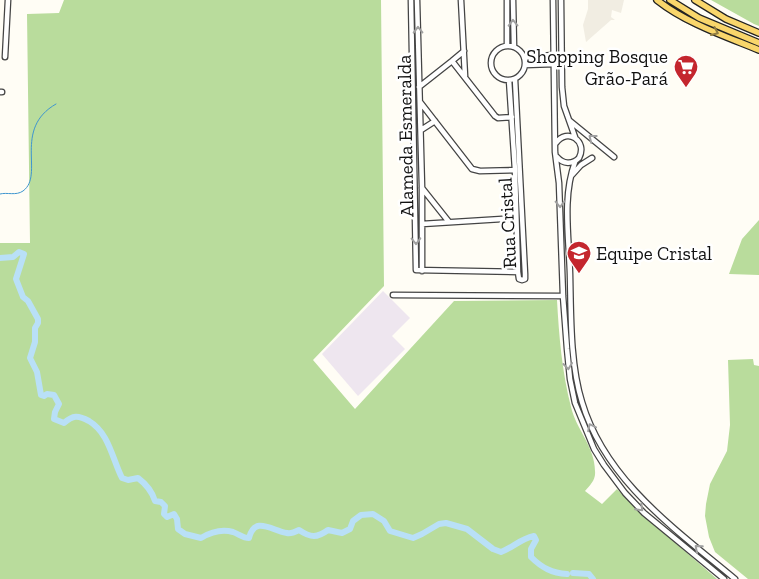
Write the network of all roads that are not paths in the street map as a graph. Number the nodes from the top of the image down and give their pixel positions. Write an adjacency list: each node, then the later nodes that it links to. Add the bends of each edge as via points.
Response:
1 (8, 0): 20 (street)
2 (411, 0): 12 (street, Alameda Esmeralda)
3 (417, 0): 13 (street, Alameda Esmeralda)
4 (461, 0): 22 (street)
5 (507, 0): 18 (street)
6 (513, 0): 19 (street, one-way to 6)
7 (553, 0): 14 (street)
8 (561, 0): 16 (street)
9 (657, 0): 21 (main road, one-way to 21, via 713,31)
10 (670, 0): 17 (main road, via 699,18)
11 (695, 0): 15 (main road, via 726,19)
12 (411, 7): 13 (street); 30 (street, Alameda Esmeralda)
13 (417, 7): 31 (street, Alameda Esmeralda, one-way to 13)
14 (553, 27): 16 (street, via 558,26); 23 (street)
15 (759, 33)
16 (561, 37): 38 (street, via 562,87)
17 (759, 43)
18 (507, 46): 19 (street); 33 (street, via 497,50 492,61 494,72)
19 (514, 47): 24 (street)
20 (3, 49): 25 (street)
21 (759, 50)
22 (464, 51): 26 (street); 29 (street)
23 (554, 55): 24 (street); 27 (street)
24 (524, 56): 28 (street)
25 (5, 57)
26 (452, 61): 29 (street); 34 (street)
27 (554, 64): 28 (street); 44 (street)
28 (525, 65): 32 (street, via 522,73)
29 (465, 77): 36 (street, via 495,116)
30 (413, 78): 31 (street); 40 (street, Alameda Esmeralda)
31 (419, 78): 34 (street, Alameda Esmeralda)
32 (514, 78): 33 (street); 43 (street, Rua Cristal)
33 (509, 80): 36 (street, Rua Cristal)
34 (419, 87): 35 (street, Alameda Esmeralda)
35 (420, 102): 37 (street); 39 (street, Alameda Esmeralda)
36 (512, 118): 43 (street, Rua Cristal)
37 (435, 121): 39 (street); 49 (street, via 472,168 480,171)
38 (569, 121): 42 (street); 46 (street, one-way to 38)
39 (421, 130): 41 (street, Alameda Esmeralda)
40 (414, 136): 41 (street); 52 (street, Alameda Esmeralda)
41 (421, 136): 51 (street, Alameda Esmeralda)
42 (575, 137): 44 (street, via 565,136); 48 (street, via 582,151)
43 (516, 144): 49 (street, Rua Cristal); 58 (street, Rua Cristal)
44 (556, 145): 45 (street)
45 (556, 155): 48 (street, via 564,163); 62 (street, one-way to 62)
46 (614, 157)
47 (592, 158): 50 (street)
48 (575, 162): 50 (street)
49 (515, 170): 54 (street, Rua Cristal)
50 (570, 178): 64 (street, one-way to 50, via 634,491 608,458 588,421 577,382 573,340)
51 (422, 188): 53 (street, Alameda Esmeralda); 55 (street)
52 (415, 216): 53 (street); 59 (street, Alameda Esmeralda, one-way to 59)
53 (422, 216): 56 (street, Alameda Esmeralda)
54 (516, 218): 55 (street); 57 (street, Rua Cristal)
55 (449, 222): 56 (street)
56 (422, 224): 59 (street, Alameda Esmeralda)
57 (517, 245): 58 (street); 60 (street, Rua Cristal)
58 (523, 245): 60 (street, Rua Cristal, via 524,280 519,279)
59 (419, 271): 60 (street)
60 (518, 272)
61 (392, 294): 62 (street)
62 (563, 296): 63 (street, one-way to 63, via 570,379 577,410 594,449 615,480 644,512)
63 (724, 579)
64 (735, 579)

